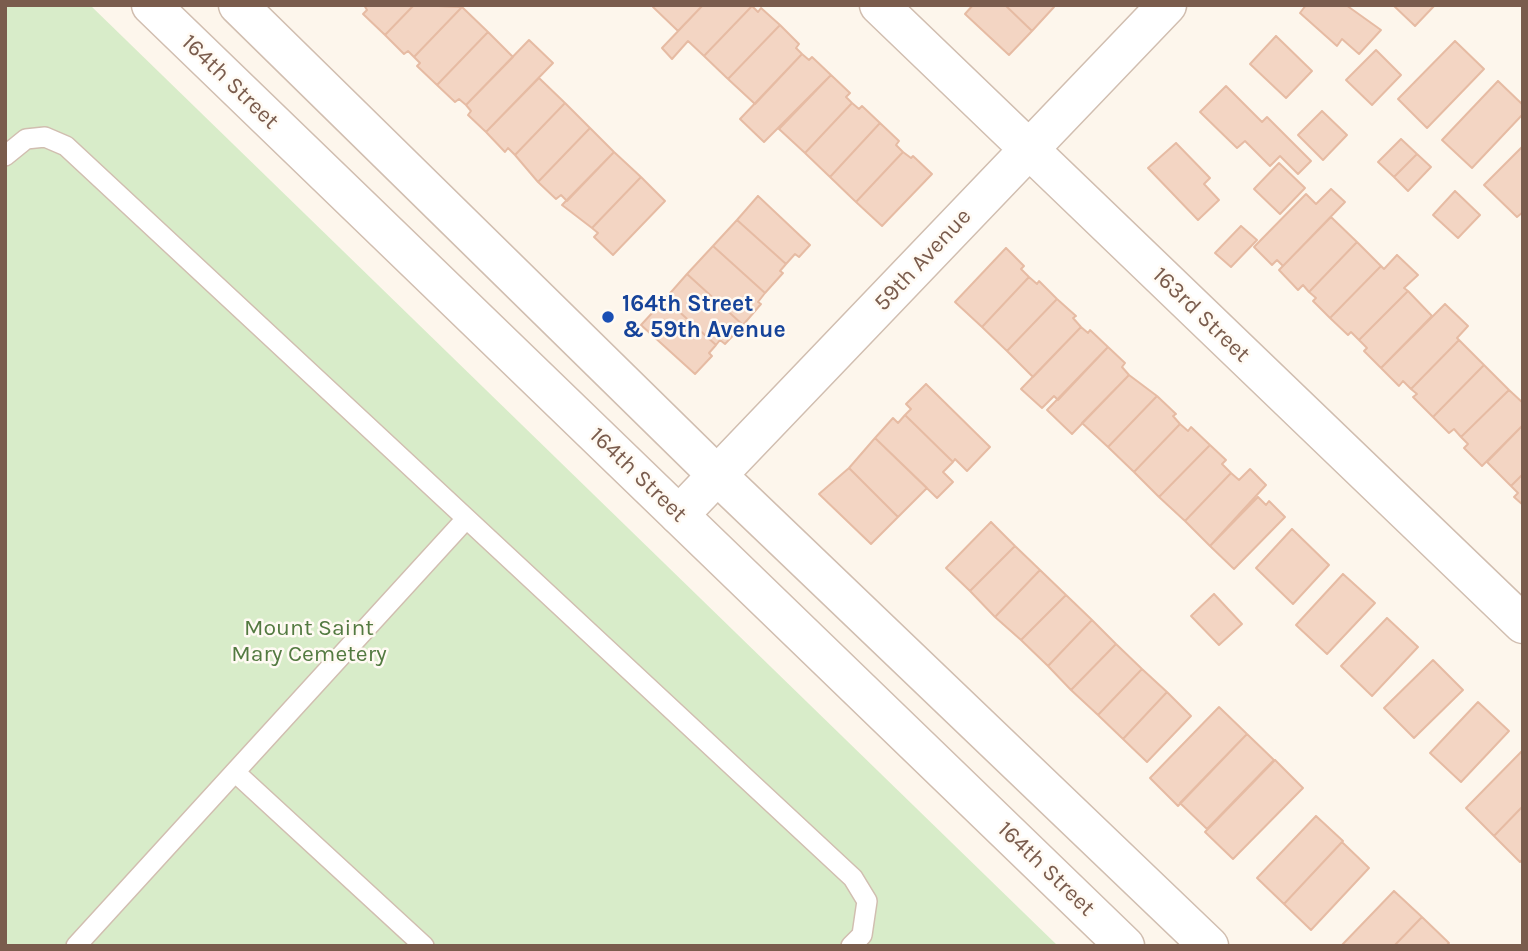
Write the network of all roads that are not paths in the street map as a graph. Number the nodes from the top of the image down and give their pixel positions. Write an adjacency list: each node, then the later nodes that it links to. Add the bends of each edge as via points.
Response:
1 (151, 5): 8 (street, 164th Street)
2 (238, 5): 7 (street)
3 (879, 5): 5 (street, 163rd Street)
4 (1167, 5): 5 (street, 59th Avenue)
5 (1028, 149): 7 (street, 59th Avenue); 10 (street, 163rd Street)
6 (5, 156): 9 (lane, via 26,139 45,137 66,146)
7 (718, 475): 8 (street, 59th Avenue); 16 (street)
8 (680, 515): 15 (street, 164th Street)
9 (467, 519): 11 (lane); 14 (lane, via 853,878 867,901 862,934)
10 (1523, 624)
11 (236, 773): 12 (lane); 13 (lane)
12 (76, 946)
13 (424, 946)
14 (851, 946)
15 (1125, 946)
16 (1209, 946)

